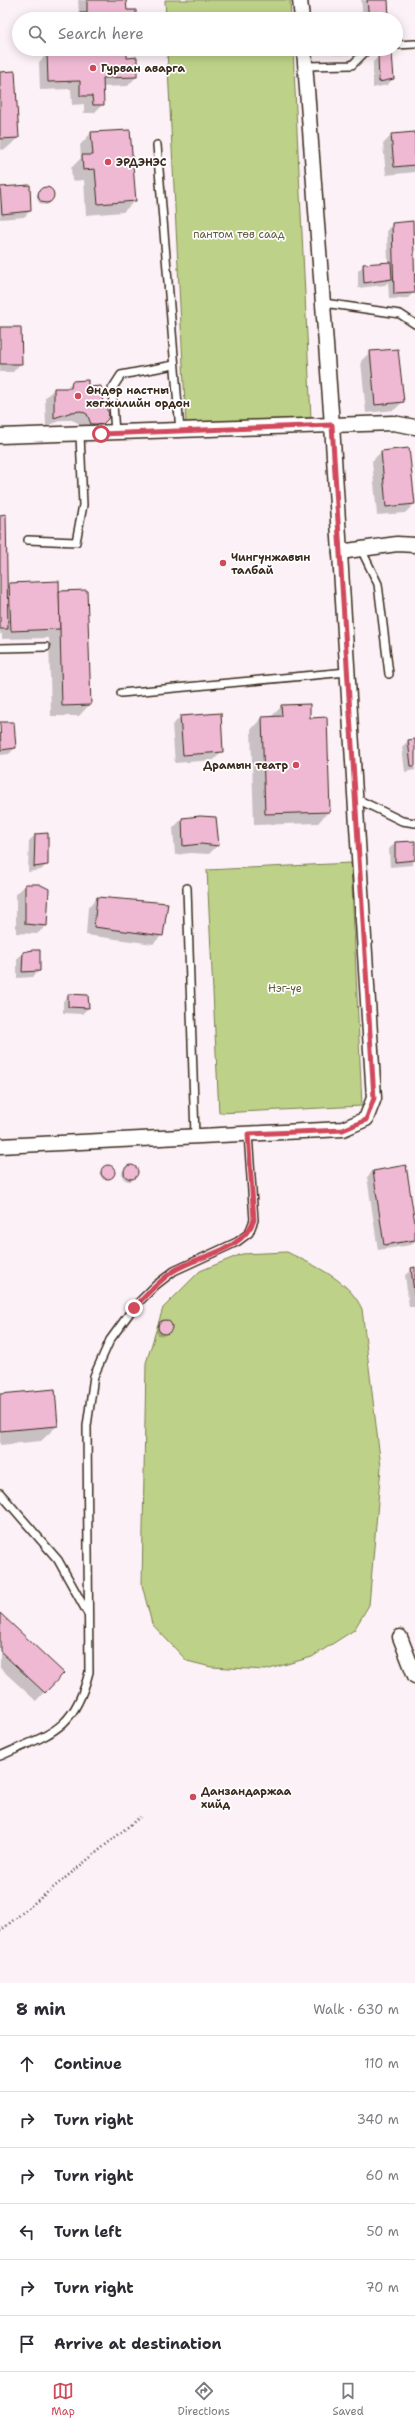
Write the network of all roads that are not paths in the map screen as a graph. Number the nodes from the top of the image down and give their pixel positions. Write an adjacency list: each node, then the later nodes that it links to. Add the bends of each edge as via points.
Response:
1 (300, 0): 2 (street)
2 (301, 12)
3 (415, 44): 4 (lane)
4 (403, 45)
5 (304, 56): 7 (street)
6 (361, 56): 7 (lane, via 352,65)
7 (305, 66): 9 (street)
8 (157, 145): 11 (lane)
9 (324, 302): 10 (lane, via 400,314); 12 (street)
10 (415, 324)
11 (174, 366): 14 (lane); 16 (lane, via 122,375 112,389)
12 (332, 425): 13 (street, via 393,423); 14 (street); 23 (street)
13 (415, 427)
14 (180, 431): 16 (street)
15 (80, 434): 16 (street); 17 (street); 19 (lane, via 84,505 76,542)
16 (115, 434)
17 (0, 436)
18 (415, 534): 20 (street)
19 (28, 540)
20 (397, 544): 21 (street); 22 (street)
21 (415, 545)
22 (361, 549): 23 (street); 27 (lane, via 378,584)
23 (340, 552): 26 (street)
24 (46, 647): 25 (lane)
25 (0, 648)
26 (347, 672): 28 (lane); 29 (street)
27 (389, 674)
28 (121, 693)
29 (355, 798): 30 (lane, via 402,821); 32 (street, via 374,1098 366,1120 343,1130)
30 (415, 823)
31 (187, 888): 33 (lane)
32 (248, 1134): 33 (street); 36 (lane, via 254,1220 249,1233 237,1242 174,1271 156,1284 110,1340 94,1376 87,1426)
33 (195, 1136): 34 (street)
34 (0, 1146)
35 (0, 1492): 36 (lane, via 58,1560)
36 (89, 1616): 39 (lane, via 89,1672 84,1693 72,1715 56,1731)
37 (400, 1638): 38 (street)
38 (415, 1676)
39 (0, 1756)

